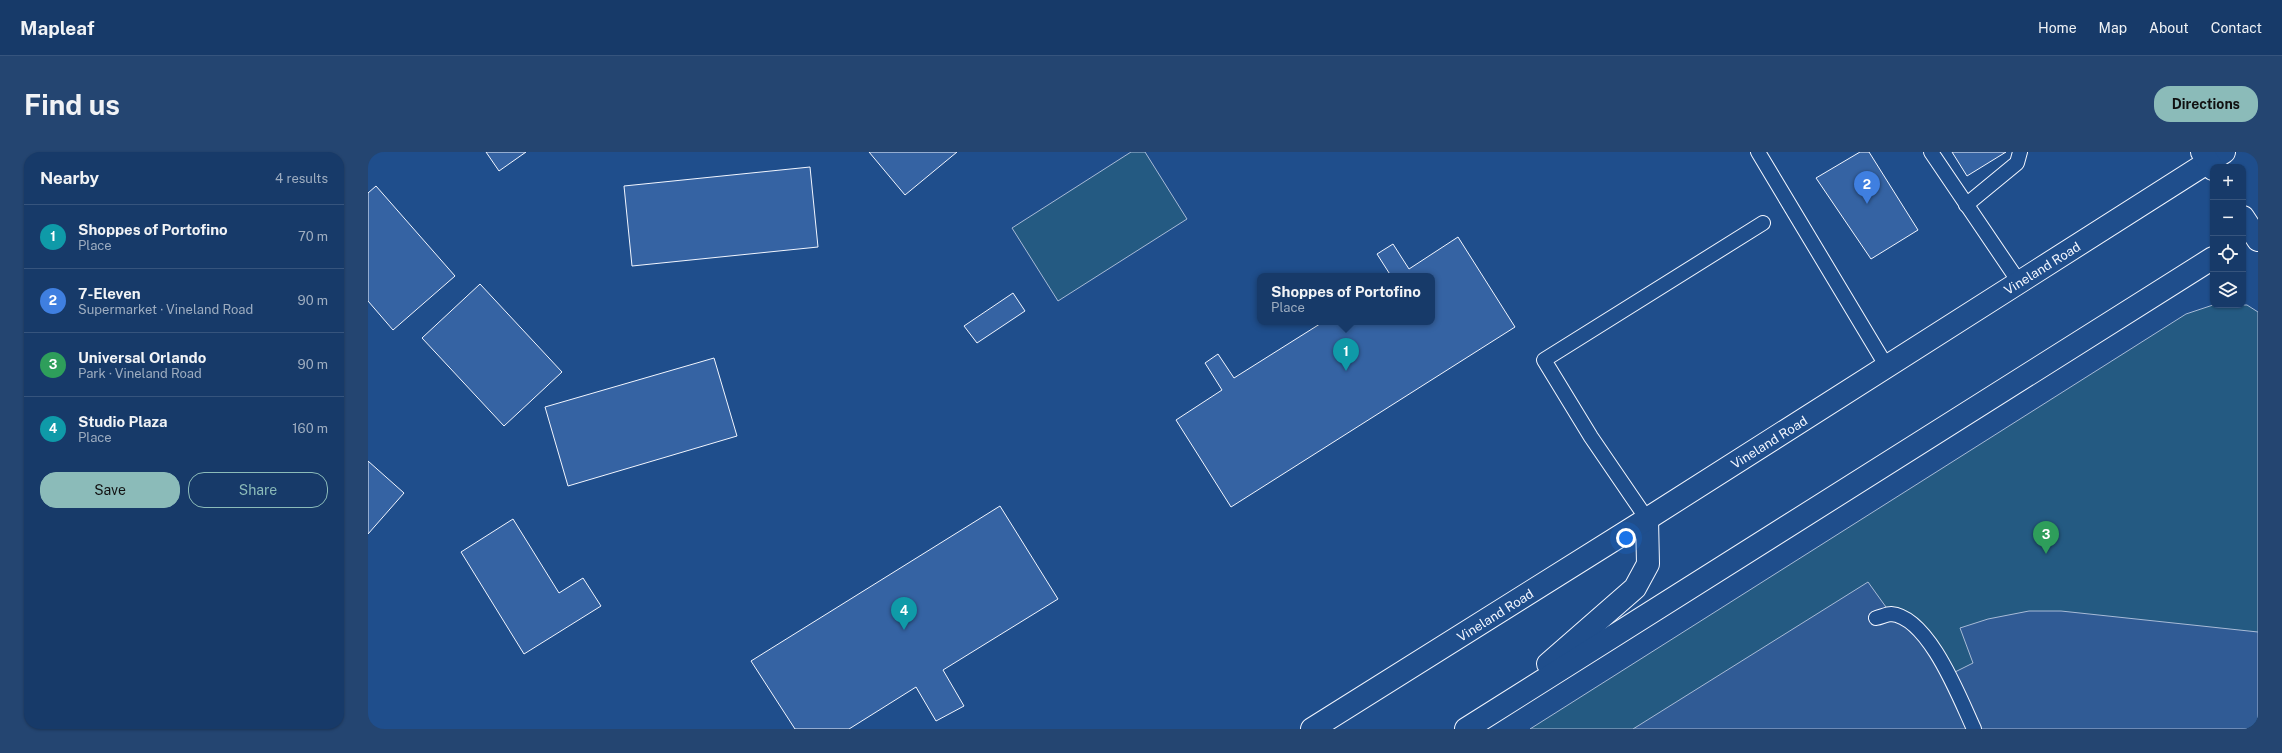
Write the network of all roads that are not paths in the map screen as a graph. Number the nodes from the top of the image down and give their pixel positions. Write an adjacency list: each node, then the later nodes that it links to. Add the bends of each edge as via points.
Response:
1 (1758, 152): 9 (lane)
2 (1931, 152): 5 (lane)
3 (2020, 152): 5 (lane, via 2017,163)
4 (2212, 159): 8 (main road, Vineland Road)
5 (1966, 205): 8 (lane)
6 (1763, 223): 10 (lane, via 1544,360 1591,437)
7 (2210, 260): 12 (main road)
8 (2020, 282): 9 (main road, Vineland Road)
9 (1887, 367): 10 (main road, Vineland Road)
10 (1647, 519): 12 (main road, via 1648,564 1636,588); 13 (main road, Vineland Road)
11 (1876, 618): 15 (lane, via 1891,614 1909,621 1923,635 1949,676)
12 (1496, 710): 14 (main road)
13 (1312, 729)
14 (1466, 729)
15 (1974, 729)

